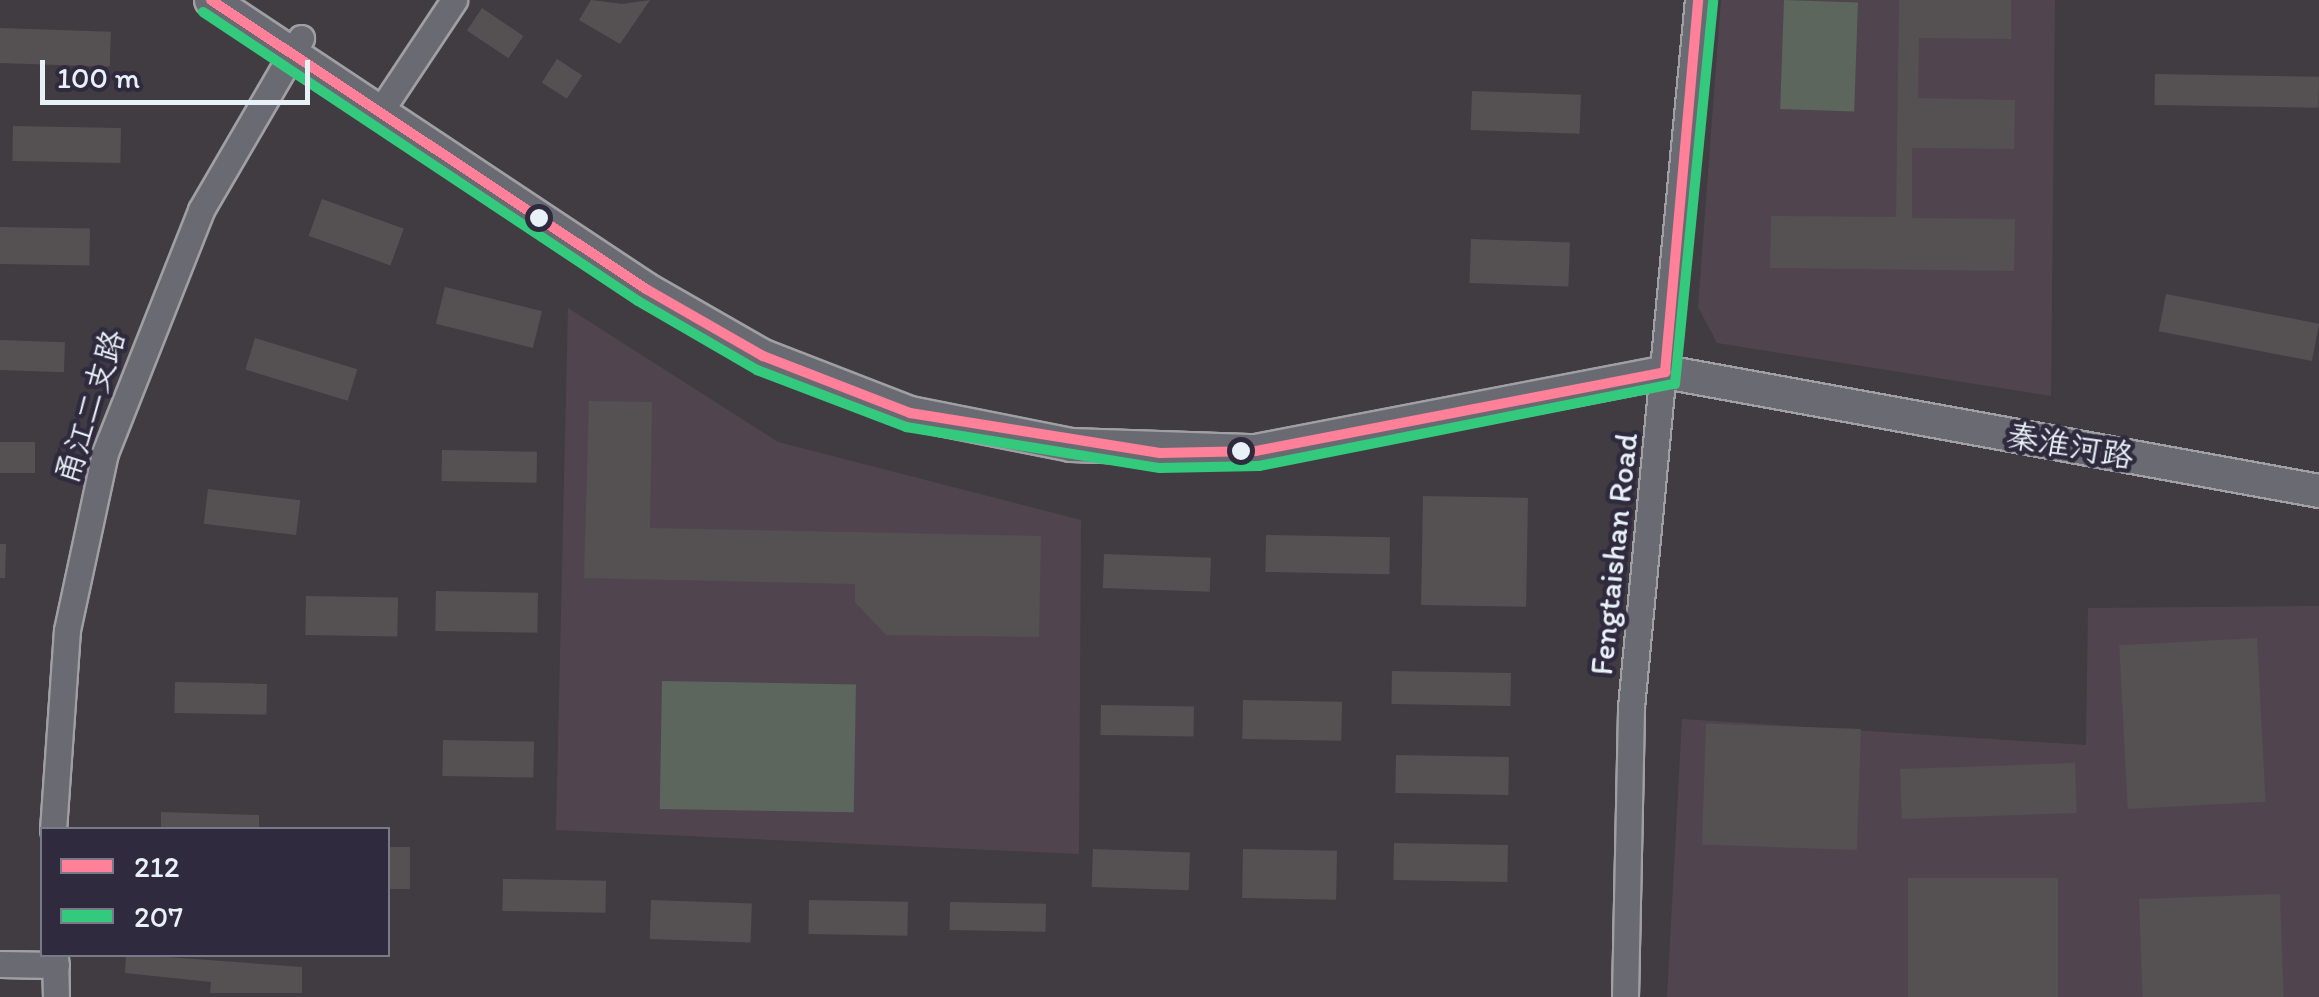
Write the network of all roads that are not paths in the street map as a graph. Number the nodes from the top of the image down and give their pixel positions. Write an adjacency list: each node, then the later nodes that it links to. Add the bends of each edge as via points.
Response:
1 (211, 0): 6 (main road, 秦淮河路)
2 (242, 0): 6 (main road, 秦淮河路)
3 (454, 0): 7 (street)
4 (1681, 0): 8 (street, Fengtaishan Road)
5 (1698, 0): 8 (street, Fengtaishan Road)
6 (296, 45): 7 (main road, 秦淮河路); 8 (main road, 秦淮河路, via 646,289 764,356 910,413 1072,445 1256,452); 11 (street, 甬江二支路, via 201,210 105,453 67,630)
7 (389, 98): 8 (main road, 秦淮河路, via 656,277 772,342 914,398 1071,430 1249,436)
8 (1657, 364): 9 (main road, 秦淮河路); 10 (main road, 秦淮河路); 15 (street, Fengtaishan Road, via 1616,706); 16 (street, Fengtaishan Road, via 1631,707)
9 (2319, 472)
10 (2319, 491)
11 (53, 827)
12 (55, 960): 13 (street); 14 (street)
13 (0, 964)
14 (56, 997)
15 (1610, 997)
16 (1625, 997)

